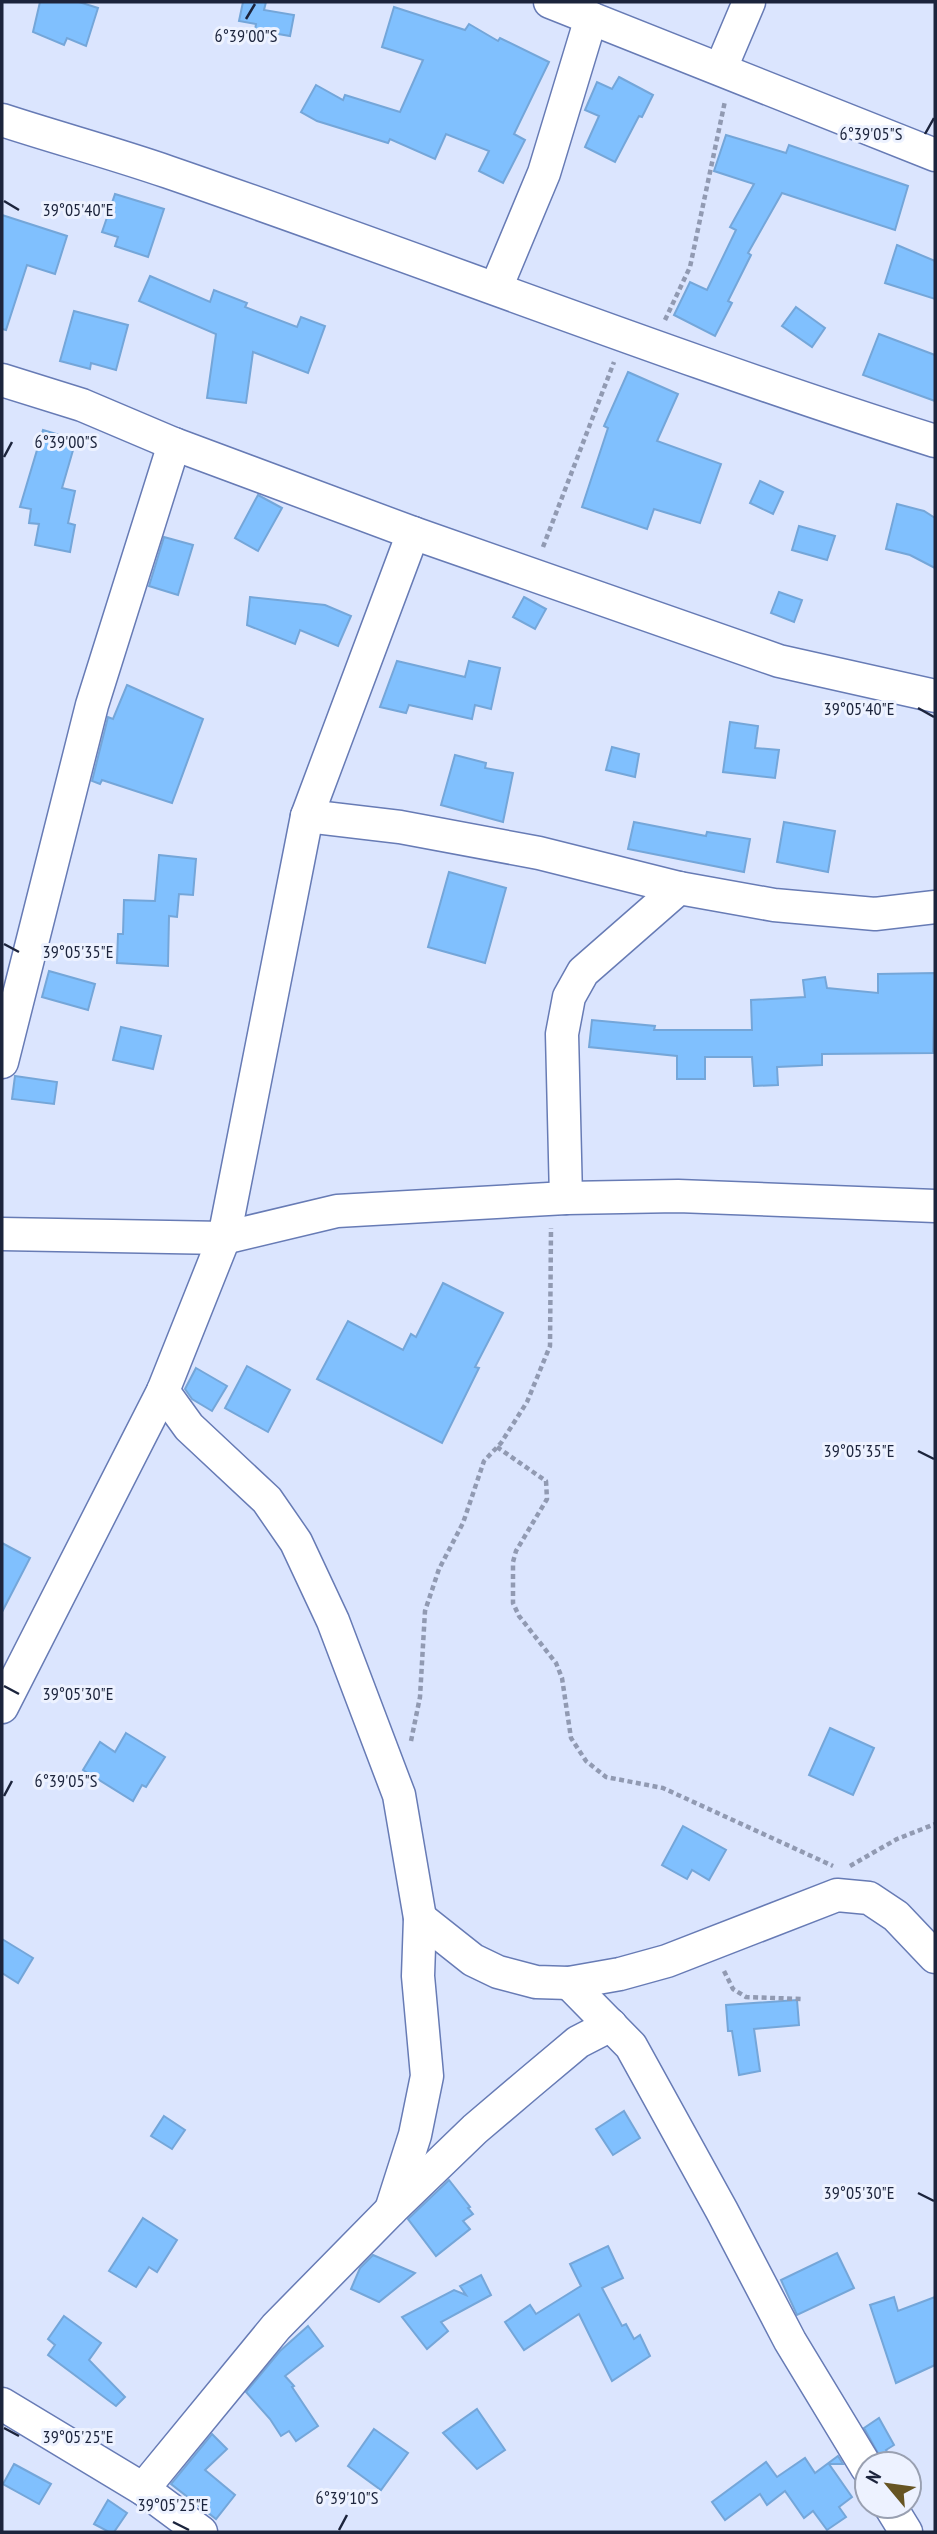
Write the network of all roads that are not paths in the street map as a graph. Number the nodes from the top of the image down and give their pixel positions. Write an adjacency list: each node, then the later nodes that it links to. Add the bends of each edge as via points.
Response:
1 (550, 2): 3 (street)
2 (750, 2): 4 (street)
3 (591, 18): 4 (street); 7 (street, via 544,173)
4 (726, 71): 6 (street)
5 (2, 120): 7 (street, via 165,171)
6 (935, 155)
7 (496, 288): 9 (street, via 638,342)
8 (2, 380): 10 (street, via 82,405)
9 (935, 441)
10 (174, 444): 11 (street); 16 (street, via 92,705)
11 (413, 533): 12 (street, via 779,661); 13 (street)
12 (935, 696)
13 (307, 816): 14 (street, via 400,827 538,853); 20 (street)
14 (679, 888): 15 (street, via 774,905 875,914); 17 (street, via 583,972 569,997 562,1034)
15 (935, 907)
16 (2, 1062)
17 (559, 1199): 18 (street, via 678,1196); 20 (street, via 337,1211)
18 (935, 1206)
19 (2, 1234): 20 (street)
20 (224, 1238): 21 (street)
21 (163, 1391): 22 (street); 23 (street, via 189,1427 267,1500 296,1542 333,1621 399,1796)
22 (2, 1707)
23 (421, 1918): 25 (street, via 473,1960 498,1972 536,1982); 27 (street, via 418,1976 427,2076 415,2135)
24 (935, 1957): 25 (street, via 896,1916 869,1898 837,1895 711,1945 620,1974)
25 (569, 1983): 26 (street)
26 (611, 2025): 27 (street, via 578,2042 528,2084); 29 (street, via 631,2046 657,2089 790,2341)
27 (391, 2210): 30 (street, via 276,2327)
28 (2, 2404): 30 (street)
29 (856, 2450)
30 (143, 2489): 31 (street)
31 (201, 2532)

